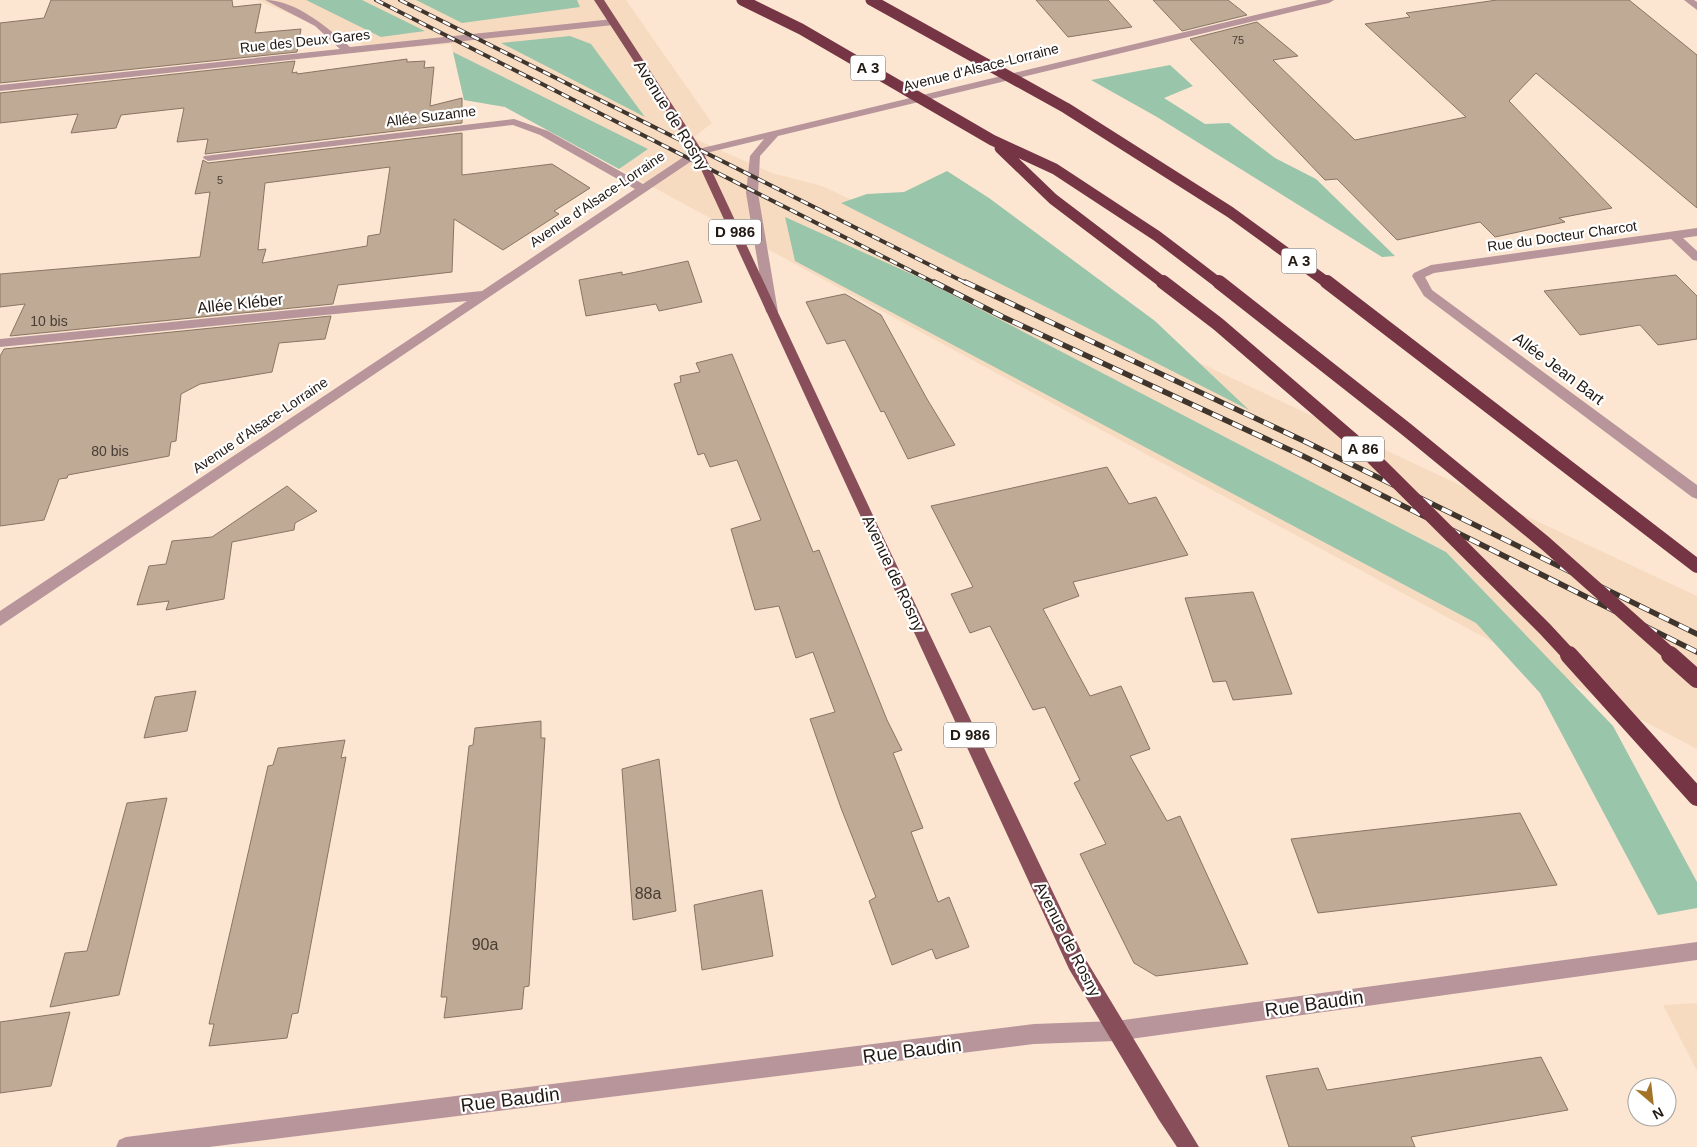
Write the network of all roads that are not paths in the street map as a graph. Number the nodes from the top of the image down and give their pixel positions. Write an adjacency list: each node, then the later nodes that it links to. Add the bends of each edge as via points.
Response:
1 (270, 0): 9 (street, via 318,24)
2 (599, 0): 8 (main road, Avenue de Rosny / D 986)
3 (742, 0): 12 (highway, A 3, bridge, via 801,29)
4 (871, 0): 24 (highway, A 3, bridge, via 1066,108 1230,212 1364,309)
5 (1329, 0): 11 (street, Avenue d'Alsace-Lorraine)
6 (1689, 0): 7 (street)
7 (1697, 7)
8 (613, 22): 9 (street, Rue des Deux Gares); 13 (main road, Avenue de Rosny / D 986)
9 (347, 50): 10 (street, Rue des Deux Gares)
10 (0, 88)
11 (774, 134): 13 (street, Avenue d'Alsace-Lorraine); 21 (street, via 755,156 752,193)
12 (992, 140): 26 (highway, A 3, bridge, via 1055,168 1092,192 1157,236 1278,327 1545,543); 27 (highway, A 86, bridge, via 1053,199 1218,324 1368,453 1545,628)
13 (698, 152): 15 (street, Avenue d'Alsace-Lorraine); 21 (main road, Avenue de Rosny / D 986)
14 (208, 158): 15 (street, Allée Suzanne, via 514,122 544,133)
15 (642, 188): 20 (street, Avenue d'Alsace-Lorraine)
16 (1697, 232): 17 (street, Rue du Docteur Charcot)
17 (1674, 236): 18 (street); 19 (street, Rue du Docteur Charcot)
18 (1697, 257)
19 (1431, 269): 23 (street, Allée Jean Bart, via 1418,276 1428,292)
20 (484, 295): 22 (street, Allée Kléber); 25 (street, Avenue d'Alsace-Lorraine)
21 (772, 312): 29 (main road, Avenue de Rosny / D 986, via 1076,962)
22 (0, 343)
23 (1697, 493)
24 (1697, 566)
25 (0, 618)
26 (1697, 679)
27 (1697, 797)
28 (1697, 951): 29 (street, Rue Baudin)
29 (1116, 1031): 30 (street, Rue Baudin, via 1024,1036); 31 (main road, Avenue de Rosny / D 986)
30 (126, 1147)
31 (1189, 1147)

